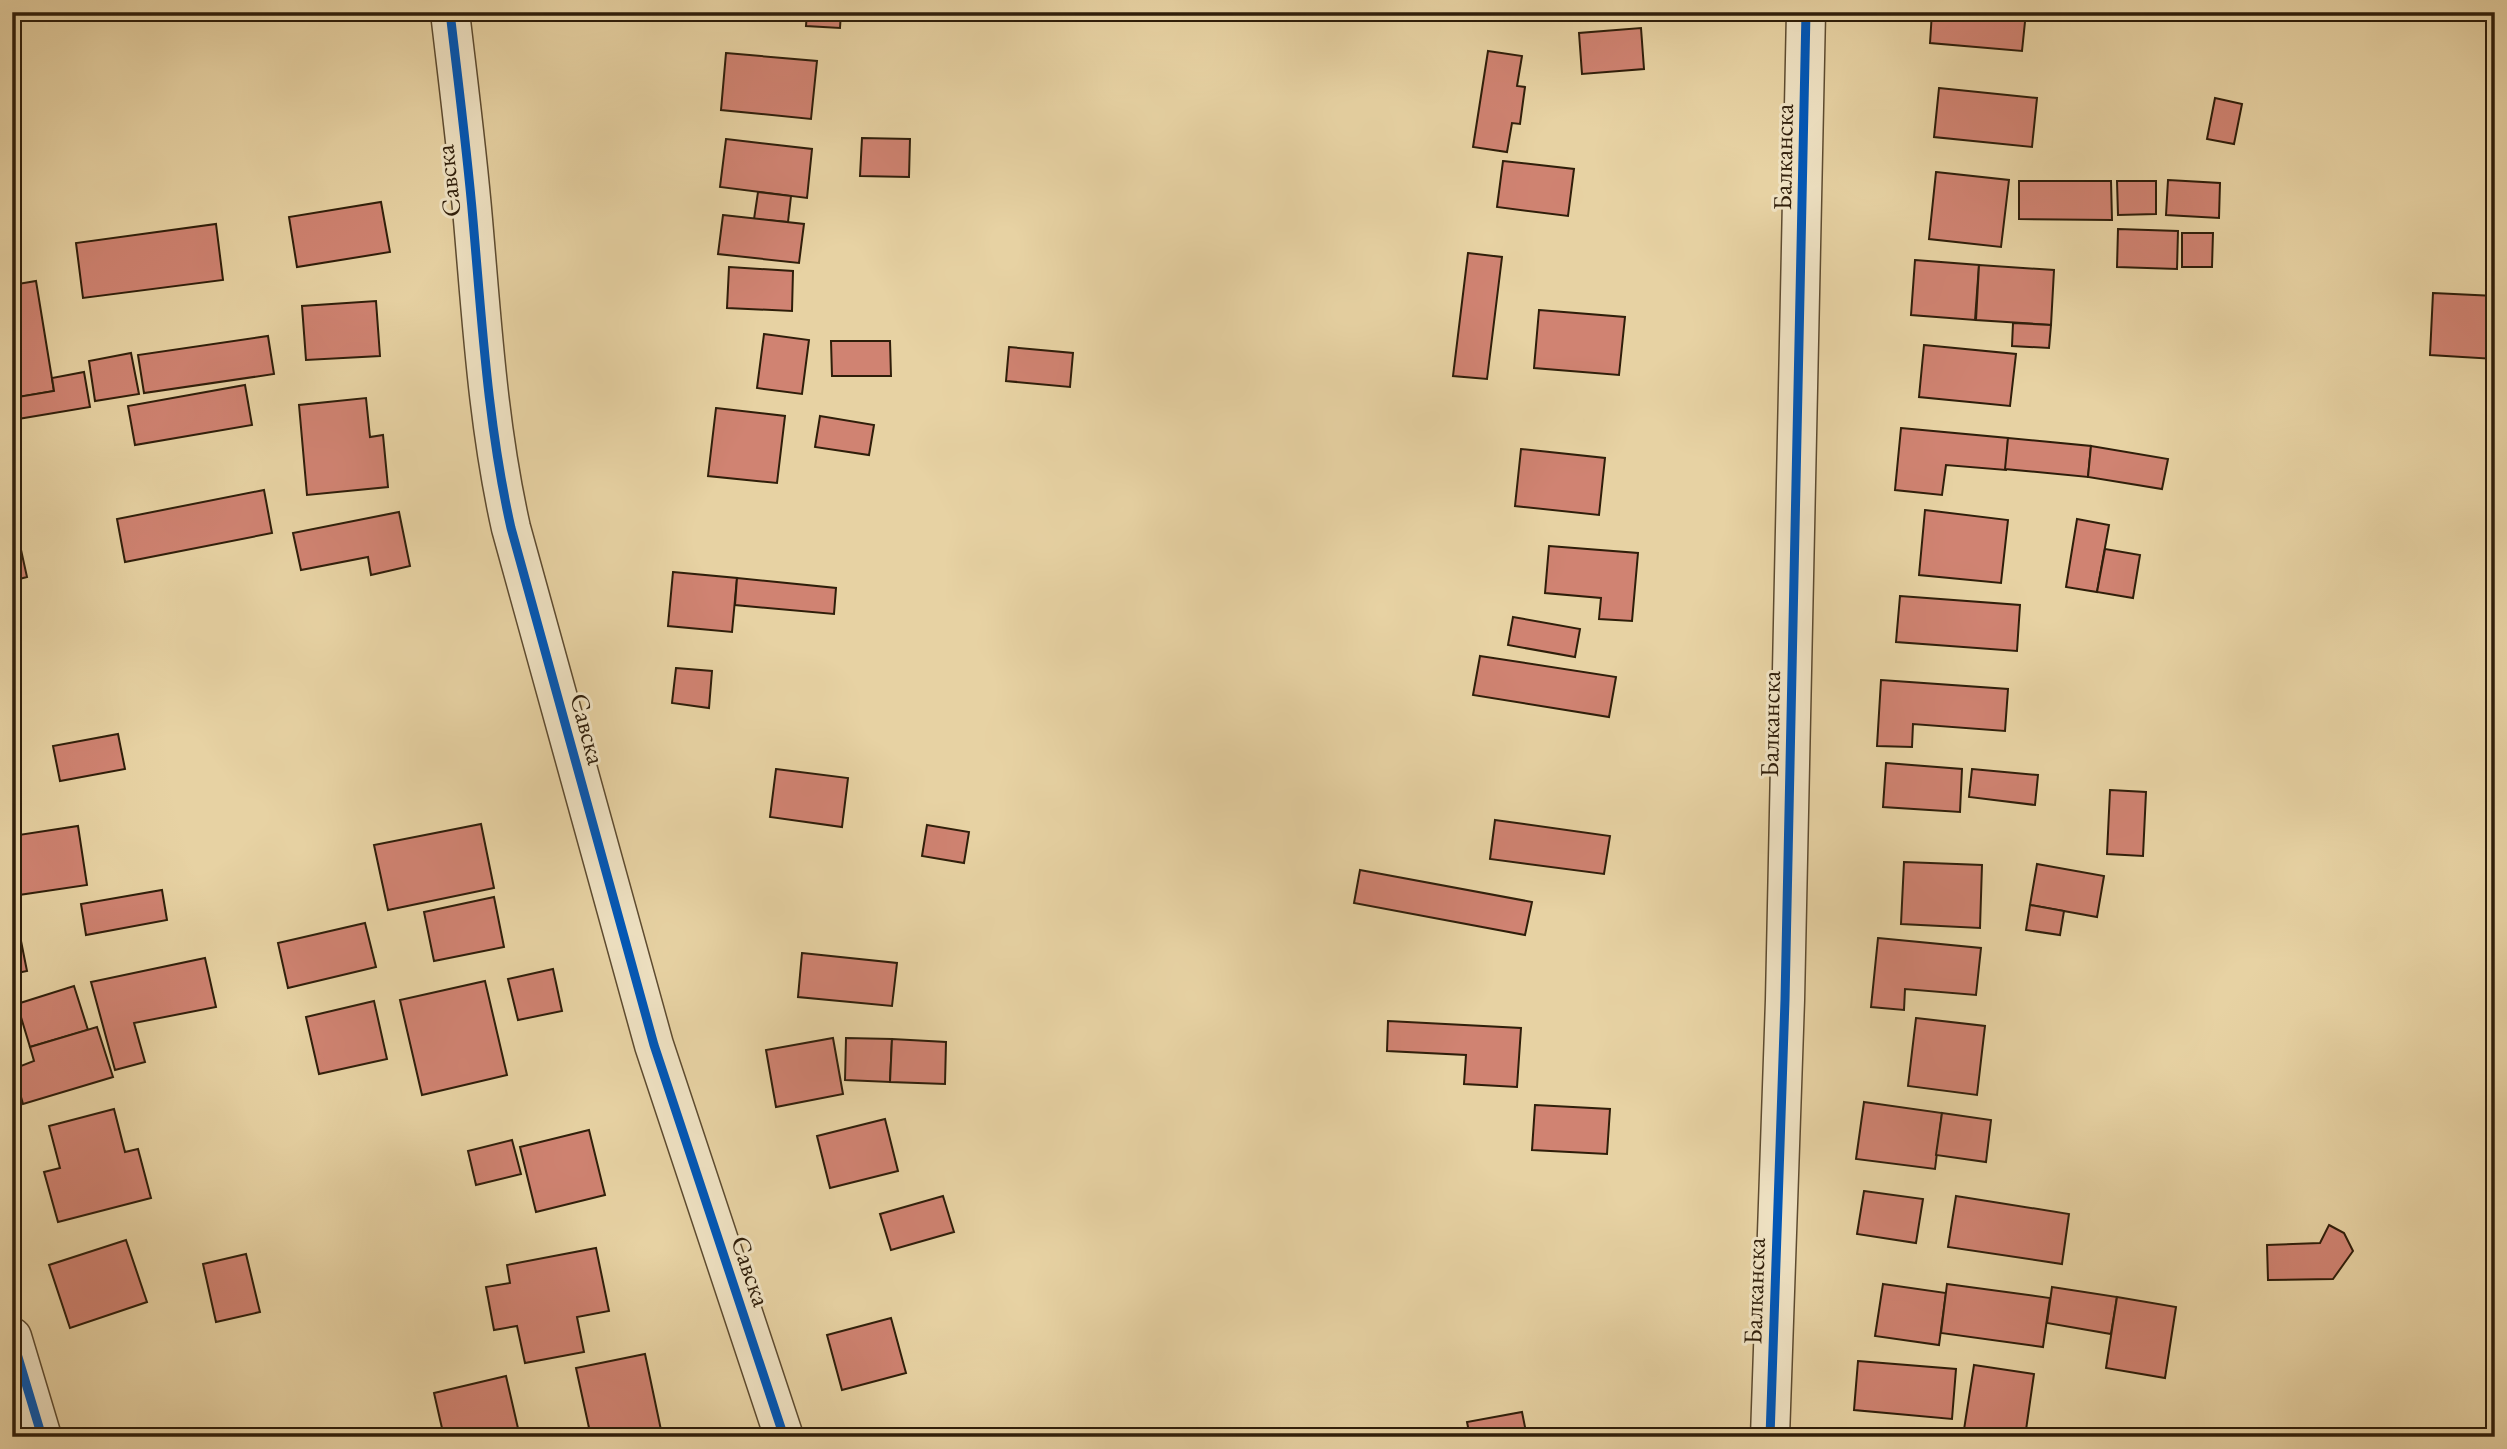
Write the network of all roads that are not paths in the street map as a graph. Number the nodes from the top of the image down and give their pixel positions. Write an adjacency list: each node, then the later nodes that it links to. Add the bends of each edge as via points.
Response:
1 (450, 12): 5 (street, Савска, via 469,169 489,408 510,528 654,1045)
2 (1806, 12): 6 (street, Балканска, via 1785,1000)
3 (12, 1337): 4 (street)
4 (42, 1437)
5 (784, 1437)
6 (1770, 1437)

